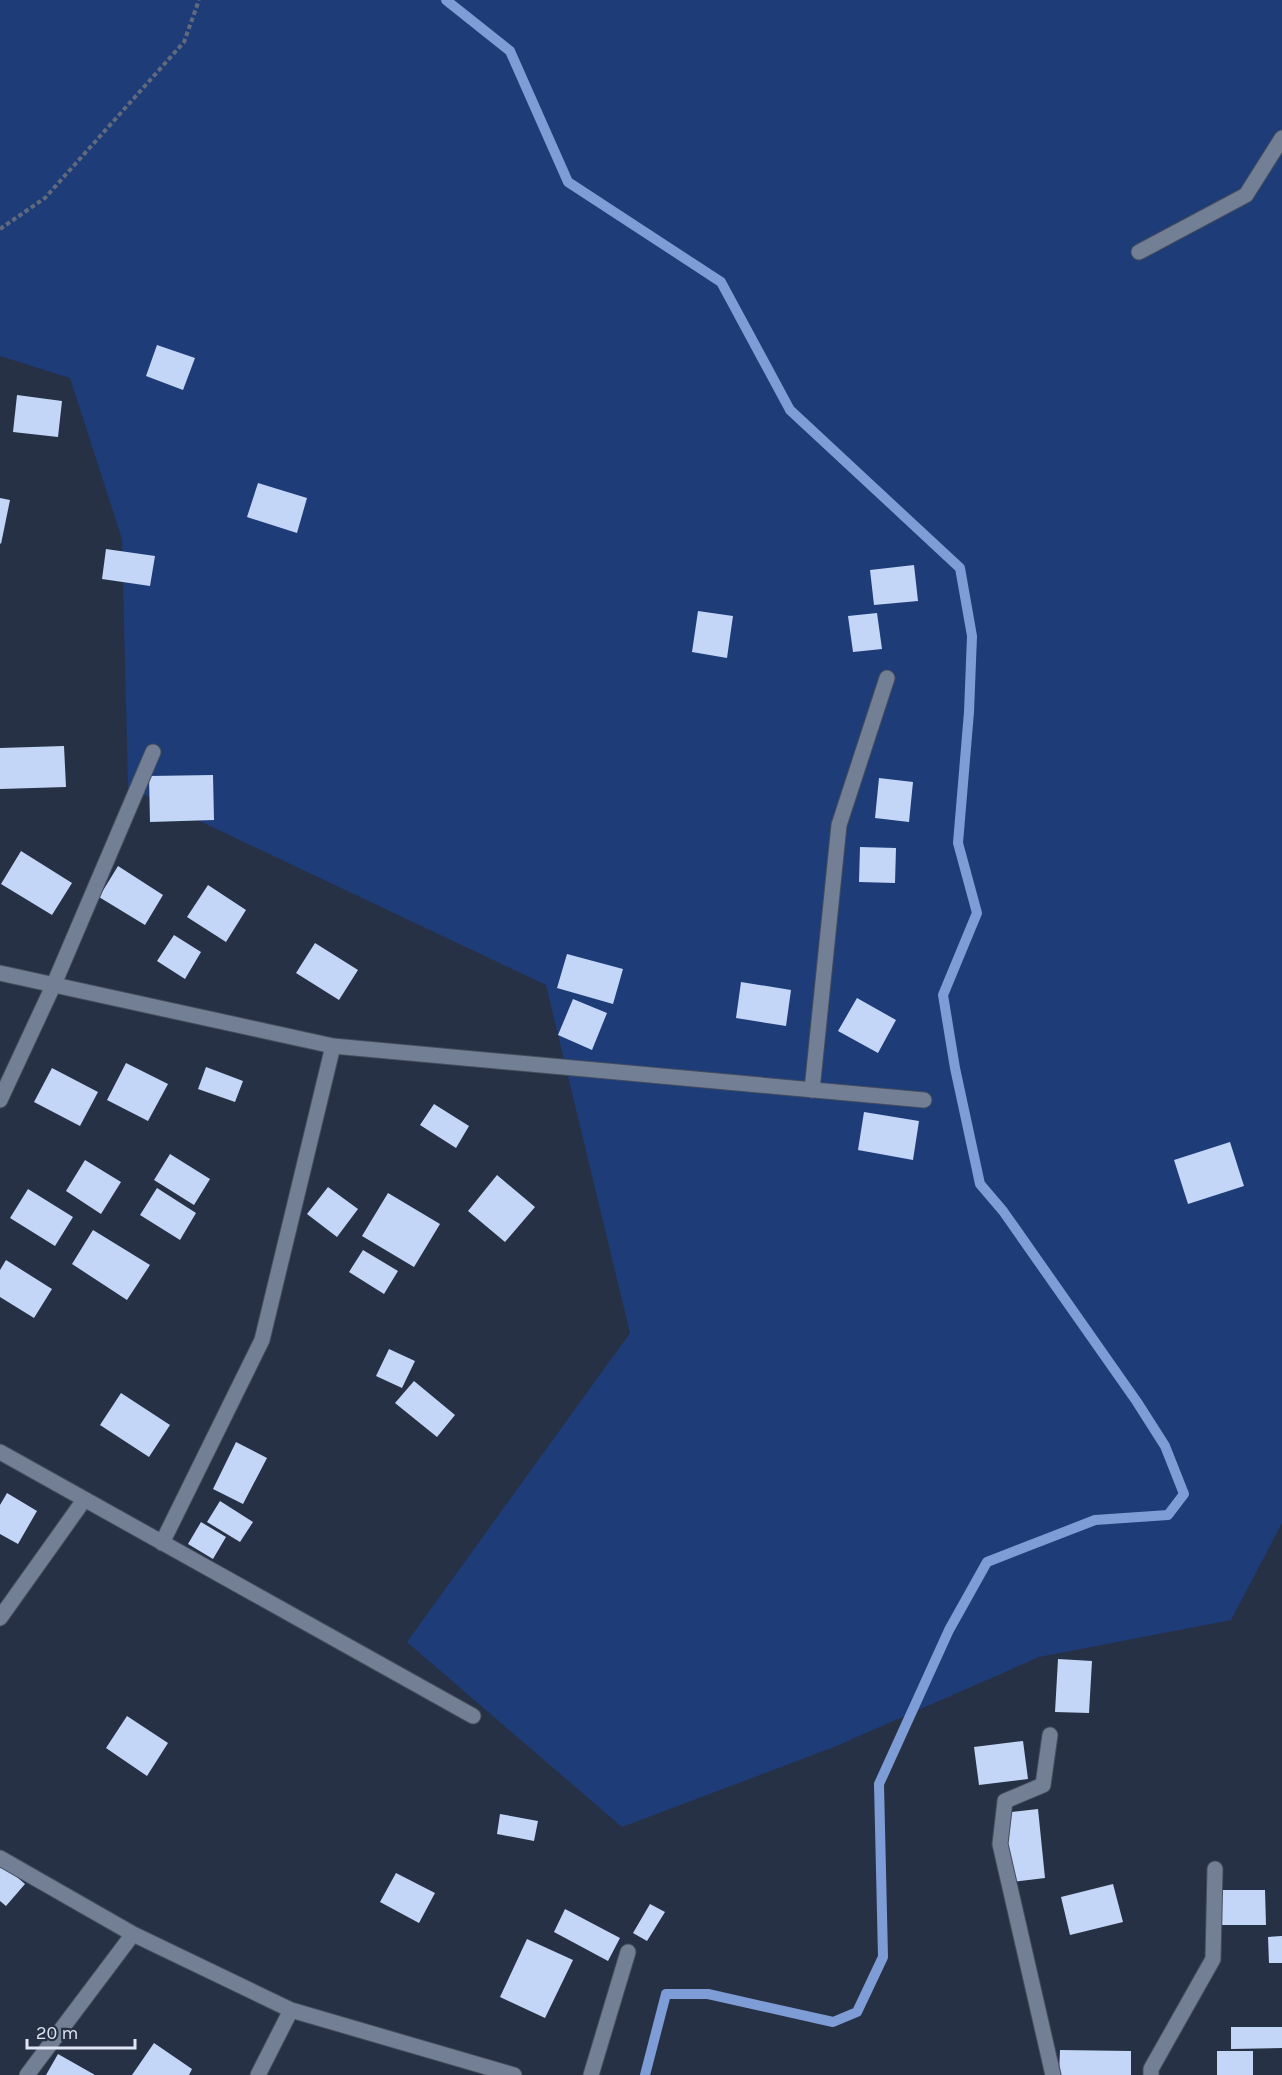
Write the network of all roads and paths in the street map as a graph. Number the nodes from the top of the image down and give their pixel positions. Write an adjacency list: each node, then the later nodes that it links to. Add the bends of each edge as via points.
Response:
1 (199, 0): 3 (path, via 184,42 45,198)
2 (1282, 138): 4 (street, via 1246,195)
3 (0, 229)
4 (1139, 252)
5 (887, 678): 10 (street, via 838,825)
6 (153, 753): 8 (street)
7 (0, 973): 8 (street)
8 (54, 984): 9 (street); 11 (street)
9 (333, 1046): 10 (street); 15 (street, via 262,1340)
10 (812, 1090): 12 (street)
11 (0, 1100)
12 (924, 1100)
13 (0, 1452): 14 (street)
14 (84, 1500): 15 (street); 16 (street)
15 (162, 1544): 17 (street)
16 (0, 1618)
17 (473, 1716)
18 (1050, 1734): 28 (street, via 1043,1785 1005,1801 999,1844)
19 (0, 1858): 21 (street)
20 (1215, 1869): 29 (street, via 1213,1959)
21 (132, 1934): 23 (street); 24 (street)
22 (628, 1952): 27 (street)
23 (291, 2010): 25 (street); 26 (street)
24 (27, 2075)
25 (258, 2075)
26 (514, 2075)
27 (591, 2075)
28 (1053, 2075)
29 (1151, 2075)

